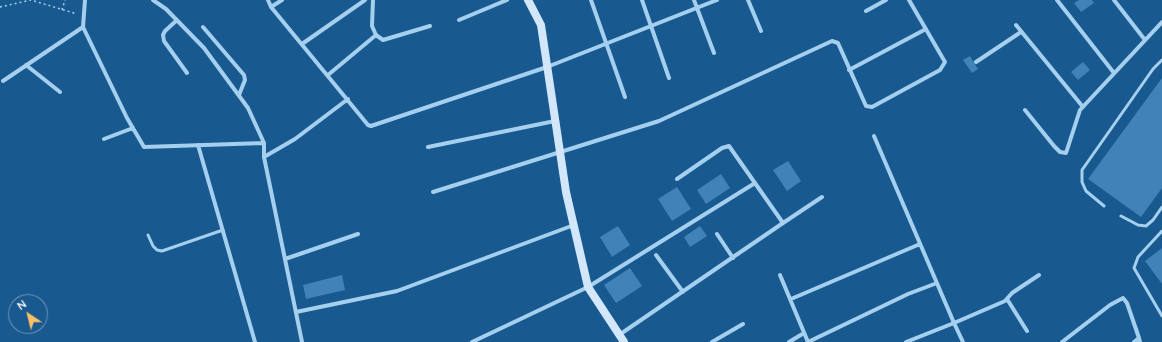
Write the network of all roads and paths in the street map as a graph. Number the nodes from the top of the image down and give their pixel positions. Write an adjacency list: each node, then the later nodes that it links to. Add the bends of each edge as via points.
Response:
1 (65, 0): 22 (path)
2 (85, 0): 24 (street)
3 (153, 0): 25 (street, via 166,8)
4 (268, 0): 19 (street)
5 (282, 0): 19 (street)
6 (365, 0): 39 (street)
7 (373, 0): 36 (street, via 372,26)
8 (507, 0): 26 (street)
9 (528, 0): 44 (street, via 541,25)
10 (591, 0): 38 (street)
11 (642, 0): 30 (street)
12 (694, 0): 21 (street)
13 (717, 0): 21 (street)
14 (748, 0): 34 (street)
15 (886, 0): 23 (street)
16 (909, 0): 33 (street)
17 (1057, 0): 47 (street)
18 (1114, 0): 37 (street)
19 (271, 7): 39 (street)
20 (0, 8): 22 (path, via 31,0)
21 (697, 8): 30 (street); 40 (street)
22 (62, 10): 24 (path)
23 (866, 11)
24 (82, 16): 31 (street)
25 (177, 20): 46 (street, via 165,31 164,41); 52 (street, via 204,48)
26 (459, 20)
27 (1162, 22): 37 (street)
28 (1016, 25): 35 (street)
29 (430, 26): 36 (street, via 383,40)
30 (651, 26): 38 (street); 49 (street)
31 (83, 27): 43 (street); 58 (street)
32 (203, 27): 52 (street, via 244,75 245,80)
33 (926, 29): 45 (street); 45 (street, via 944,59 943,67 872,108 866,106)
34 (761, 31)
35 (1021, 32): 42 (street); 55 (street)
36 (376, 35): 48 (street)
37 (1145, 40): 47 (street)
38 (606, 43): 44 (street); 53 (street)
39 (302, 44): 48 (street)
40 (714, 53)
41 (1162, 60): 70 (lane, via 1082,170 1082,182 1086,191)
42 (976, 62)
43 (26, 65): 50 (street); 51 (street)
44 (547, 67): 54 (street, via 376,125 368,125); 57 (street)
45 (850, 70): 64 (street, via 838,43 832,41 659,121)
46 (188, 73)
47 (1114, 73): 55 (street)
48 (328, 75): 54 (street)
49 (669, 78)
50 (3, 81)
51 (60, 92)
52 (239, 95): 61 (street)
53 (625, 97)
54 (348, 99): 65 (street, via 295,139)
55 (1083, 107): 56 (street, via 1076,119 1070,147 1066,153 1054,146)
56 (1025, 110)
57 (555, 121): 63 (street); 64 (street)
58 (133, 128): 60 (street); 62 (street, via 144,147)
59 (874, 136): 80 (street)
60 (104, 139)
61 (264, 143): 62 (street); 65 (street)
62 (198, 145): 75 (street)
63 (428, 147)
64 (560, 153): 68 (street); 74 (street, via 566,192)
65 (264, 157): 83 (street)
66 (676, 179): 67 (street, via 722,148 729,146)
67 (755, 182): 73 (street); 87 (street)
68 (433, 192)
69 (822, 197): 73 (street)
70 (1104, 206)
71 (1162, 207): 72 (lane, via 1146,226 1138,225)
72 (1121, 216)
73 (783, 223): 82 (street)
74 (575, 225): 87 (street); 91 (street, via 397,290)
75 (223, 230): 79 (lane, via 162,251 152,246); 99 (street)
76 (1162, 231): 92 (lane, via 1138,258 1134,268)
77 (358, 234): 83 (street)
78 (717, 234): 82 (street)
79 (148, 235)
80 (920, 244): 86 (street); 89 (street)
81 (656, 255): 88 (street)
82 (733, 258): 88 (street)
83 (285, 259): 91 (street)
84 (780, 275): 89 (street)
85 (1039, 275): 90 (street)
86 (936, 283): 93 (street); 96 (street, via 808,342)
87 (588, 287): 97 (street); 101 (street)
88 (683, 292): 97 (street)
89 (790, 299): 96 (street)
90 (1007, 299): 93 (street); 95 (street)
91 (296, 312): 100 (street)
92 (1162, 316)
93 (954, 323): 104 (street); 105 (street)
94 (743, 324): 102 (street)
95 (1027, 331)
96 (804, 333): 103 (street)
97 (622, 338)
98 (1140, 340): 106 (street, via 1123,298); 107 (street)
99 (255, 342)
100 (302, 342)
101 (472, 342)
102 (712, 342)
103 (789, 342)
104 (906, 342)
105 (963, 342)
106 (1062, 342)
107 (1134, 342)

